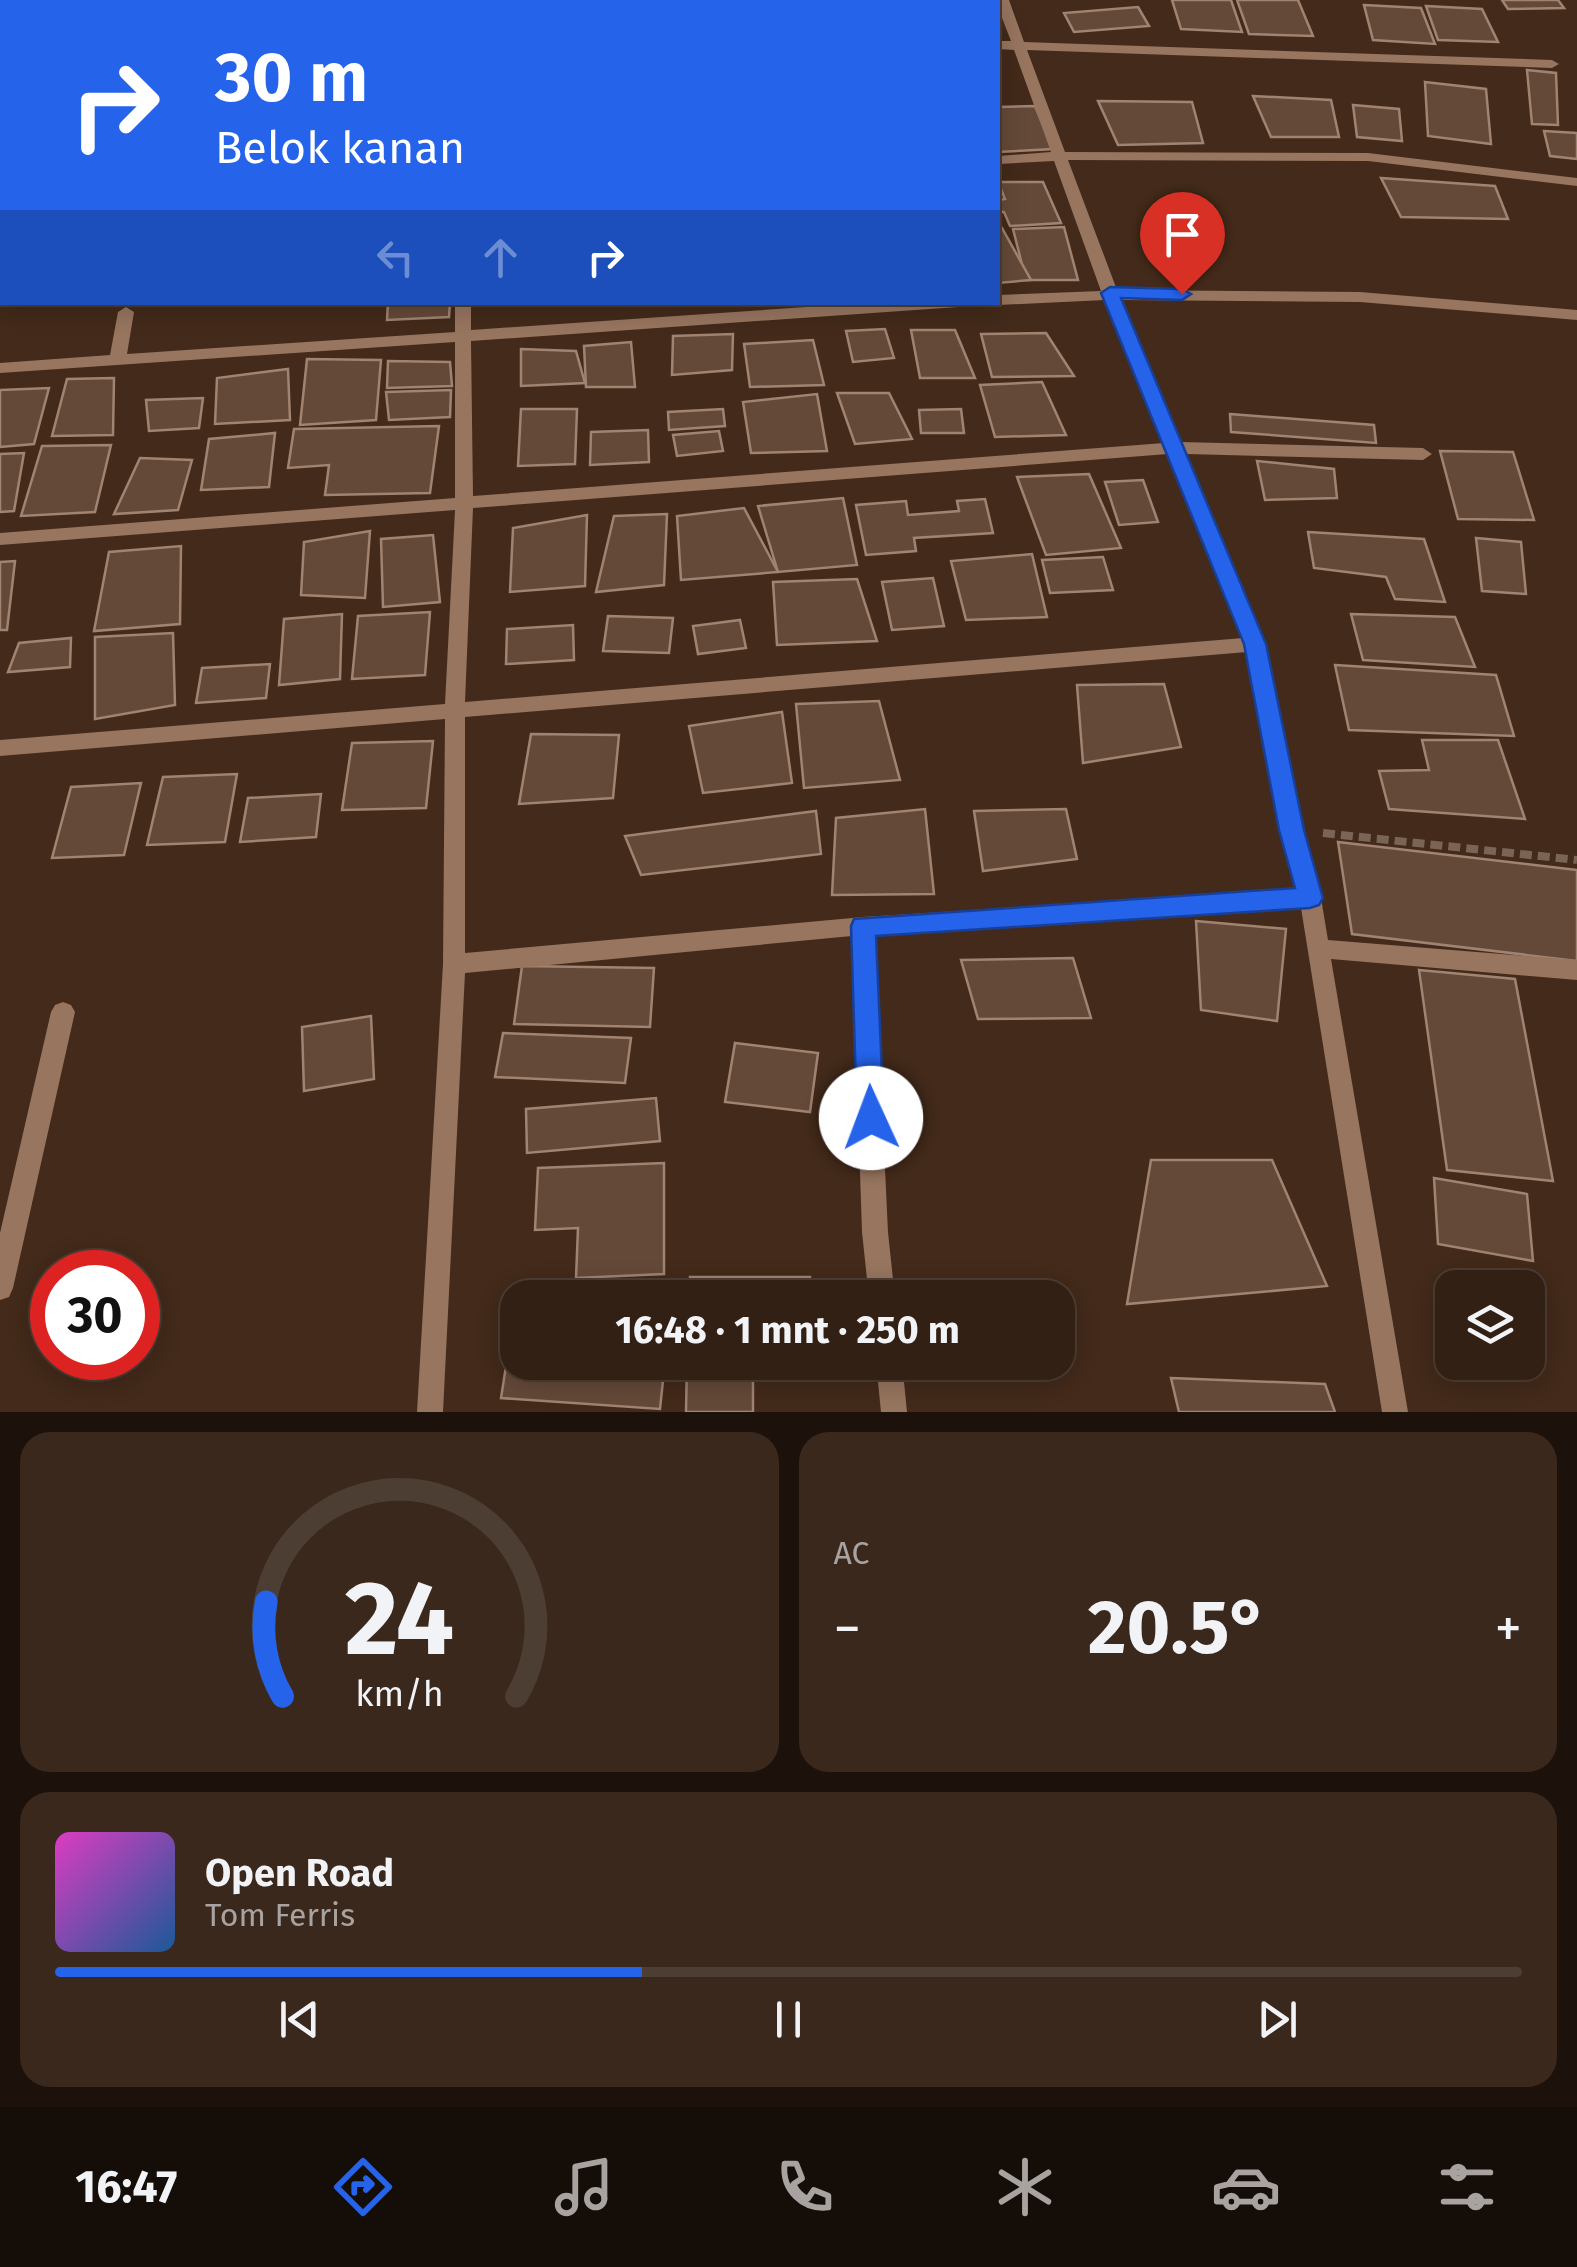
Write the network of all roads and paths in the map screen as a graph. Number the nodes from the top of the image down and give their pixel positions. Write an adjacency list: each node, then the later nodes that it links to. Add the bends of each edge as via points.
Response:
1 (1002, 0): 2 (street)
2 (1007, 44): 3 (street); 4 (street)
3 (1552, 64)
4 (1061, 156): 5 (street); 6 (street, via 1368,157); 7 (street)
5 (1000, 160)
6 (1577, 182)
7 (1110, 293): 8 (street); 12 (street, via 1433,300); 16 (street)
8 (1000, 300)
9 (463, 305): 13 (street)
10 (912, 305): 13 (street)
11 (126, 312): 14 (street)
12 (1577, 315)
13 (462, 334): 14 (street); 18 (street)
14 (118, 359): 15 (street)
15 (0, 368)
16 (1175, 448): 17 (street); 18 (street); 20 (street)
17 (1422, 454)
18 (464, 503): 19 (street); 21 (street)
19 (0, 539)
20 (1255, 644): 21 (street); 23 (street)
21 (454, 708): 22 (street); 28 (street)
22 (0, 748)
23 (1292, 830): 24 (path); 25 (street)
24 (1577, 860)
25 (1310, 898): 26 (street); 27 (street)
26 (863, 926): 28 (street); 31 (street)
27 (1320, 948): 29 (street); 36 (street)
28 (454, 964): 34 (street)
29 (1577, 970)
30 (63, 1012): 32 (street)
31 (880, 1280)
32 (0, 1288)
33 (890, 1380): 35 (street)
34 (430, 1412)
35 (894, 1412)
36 (1395, 1412)

